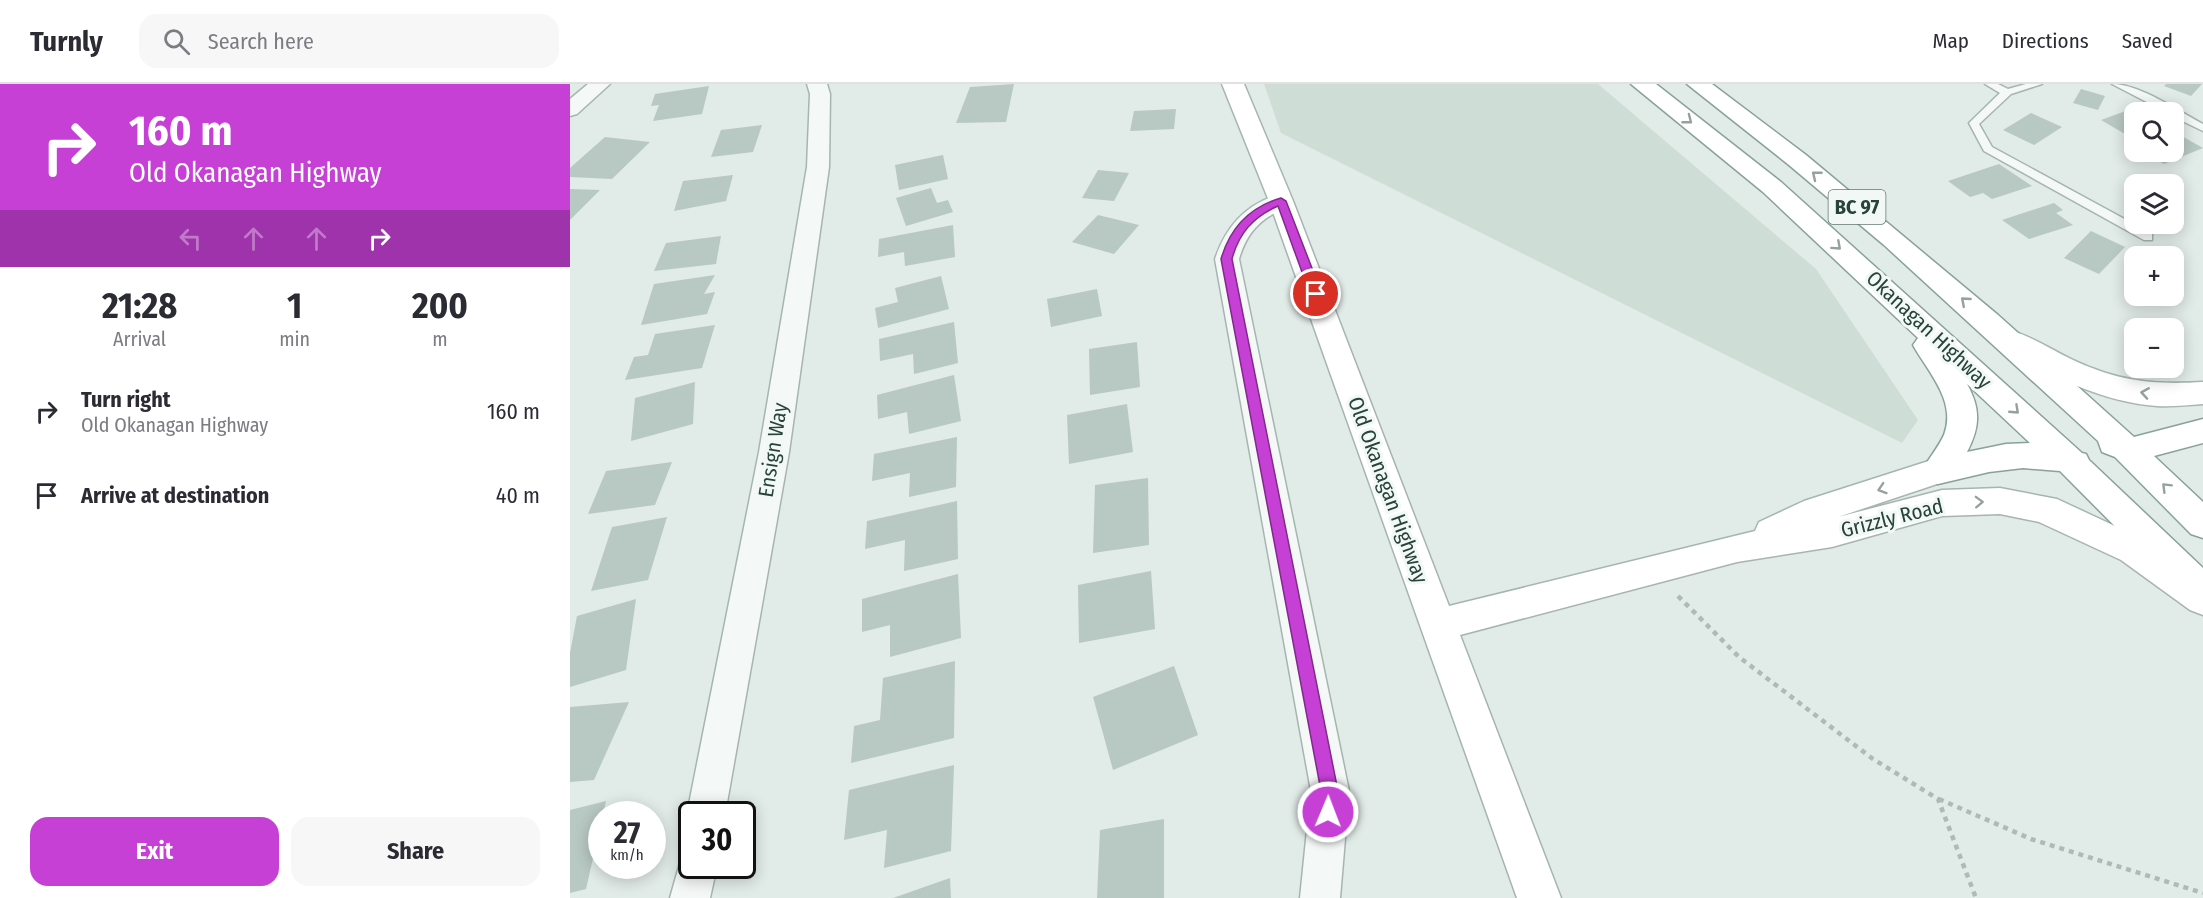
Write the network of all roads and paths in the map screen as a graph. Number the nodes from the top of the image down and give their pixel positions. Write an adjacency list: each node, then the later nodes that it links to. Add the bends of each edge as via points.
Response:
1 (600, 84): 11 (street)
2 (817, 84): 31 (street, Ensign Way, via 818,166 774,452)
3 (1233, 84): 14 (main road, Old Okanagan Highway)
4 (1642, 84): 16 (main road, Okanagan Highway / BC 97, one-way to 16, via 1772,187)
5 (1698, 84): 17 (main road, Okanagan Highway / BC 97, one-way to 5, via 1866,214)
6 (1990, 84): 9 (lane)
7 (2037, 84): 9 (lane)
8 (2117, 84): 10 (lane)
9 (2007, 92): 15 (lane, via 1974,123 1988,149)
10 (2152, 102)
11 (570, 110)
12 (2184, 118): 13 (lane)
13 (2203, 128)
14 (1281, 201): 29 (main road, Old Okanagan Highway); 35 (street, via 1259,211 1240,228 1227,259 1330,791)
15 (2148, 237)
16 (1896, 299): 20 (main road, via 1985,348 2064,421); 21 (main road, Okanagan Highway / BC 97, one-way to 21); 22 (main road, via 1950,378 1964,418 1957,441)
17 (2008, 340): 18 (main road, one-way to 17, via 2156,395 2124,390 2051,363); 20 (main road, Okanagan Highway / BC 97)
18 (2203, 393)
19 (2203, 431): 20 (main road)
20 (2130, 450): 23 (main road, Okanagan Highway / BC 97, one-way to 20)
21 (2070, 461): 22 (main road, Grizzly Road, via 2017,454); 25 (main road, via 2105,474 2134,495); 27 (main road, Okanagan Highway / BC 97)
22 (1938, 471): 24 (main road, Grizzly Road, one-way to 24, via 1816,511)
23 (2203, 524)
24 (1737, 548): 26 (main road, Grizzly Road); 28 (main road, Grizzly Road, one-way to 28, via 1832,533 1942,503 2000,501 2045,509 2133,550)
25 (2203, 566)
26 (1652, 570): 29 (main road, Grizzly Road); 30 (path, via 1739,657 1873,759)
27 (2203, 591)
28 (2203, 599)
29 (1438, 625): 36 (main road, Old Okanagan Highway)
30 (1938, 799): 33 (path, via 2031,839); 37 (path)
31 (708, 801)
32 (694, 879): 34 (street)
33 (2203, 893)
34 (690, 898)
35 (1320, 898)
36 (1539, 898)
37 (1976, 898)

